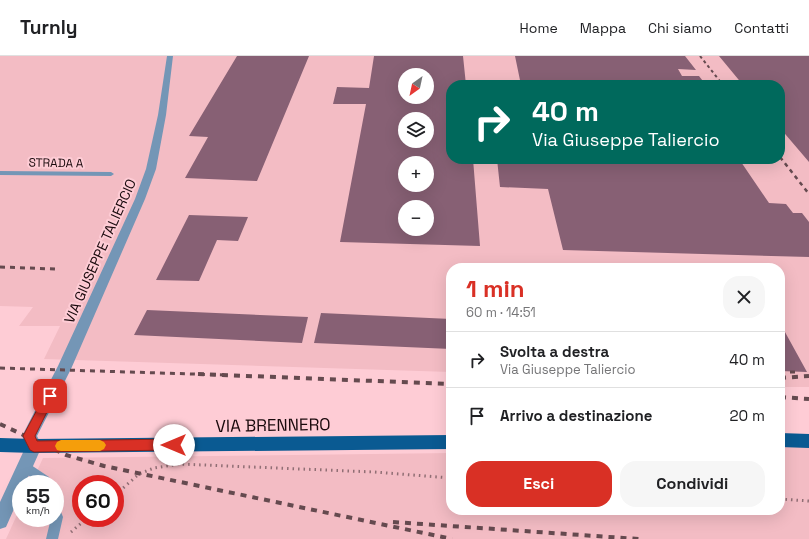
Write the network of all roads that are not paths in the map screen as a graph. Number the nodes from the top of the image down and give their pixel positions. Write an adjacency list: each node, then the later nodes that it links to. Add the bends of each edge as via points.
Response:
1 (170, 56): 8 (street, VIA GIUSEPPE TALIERCIO, via 152,169 64,369 29,436)
2 (0, 173): 3 (lane, STRADA A)
3 (111, 174)
4 (785, 440): 5 (main road)
5 (809, 440)
6 (446, 442): 8 (main road, VIA BRENNERO)
7 (0, 445): 8 (main road, VIA BRENNERO)
8 (34, 446): 9 (street)
9 (25, 466): 10 (lane); 11 (street)
10 (37, 475)
11 (0, 521)
12 (55, 527): 13 (lane)
13 (52, 539)

